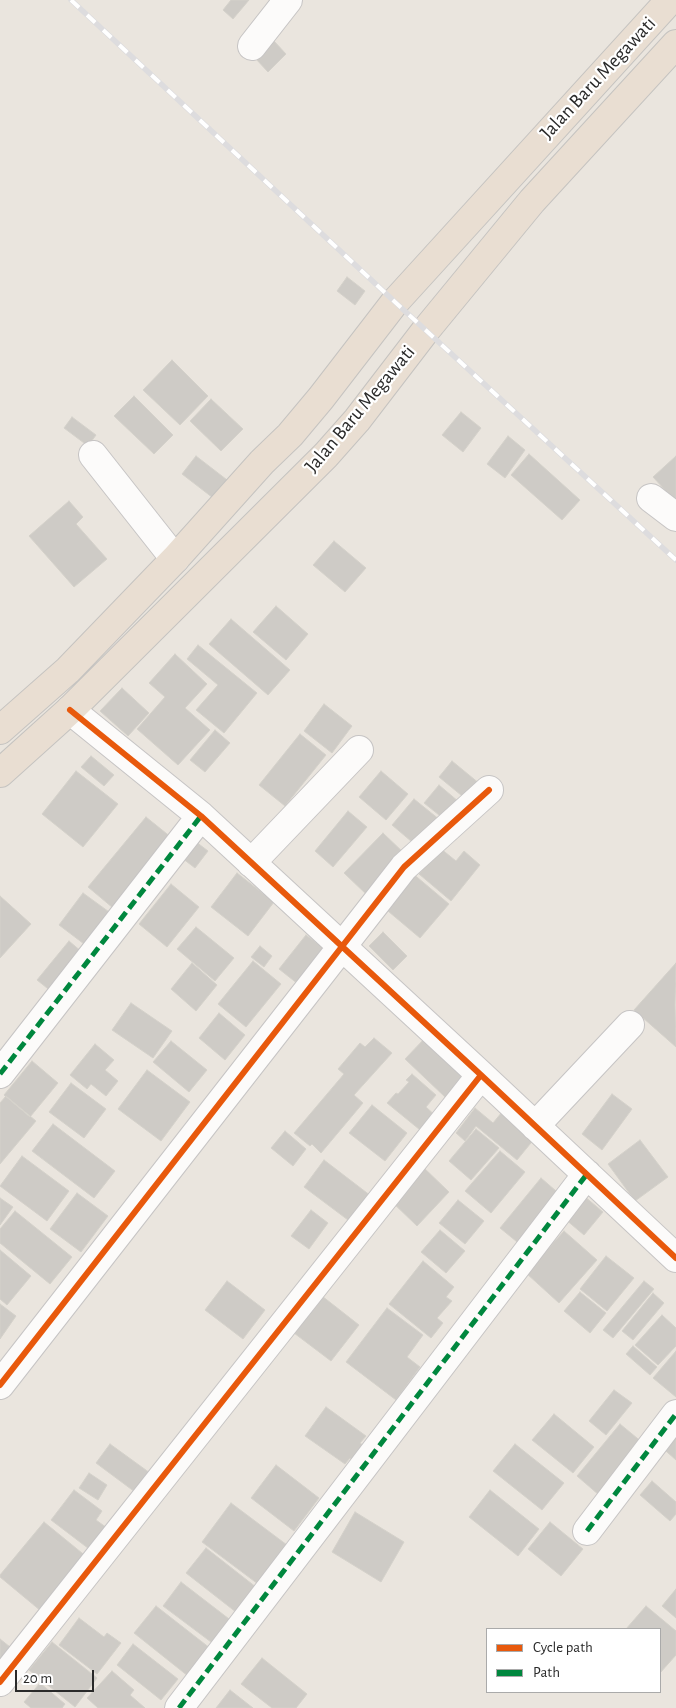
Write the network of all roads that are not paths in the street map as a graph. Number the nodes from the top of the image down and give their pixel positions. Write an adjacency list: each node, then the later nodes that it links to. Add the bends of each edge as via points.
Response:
1 (288, 0): 4 (street)
2 (670, 0): 8 (highway, Jalan Baru Megawati, via 395,302 321,398)
3 (676, 44): 9 (highway, Jalan Baru Megawati, via 532,201 326,455)
4 (252, 46)
5 (93, 455): 8 (street)
6 (651, 498): 7 (street)
7 (676, 517)
8 (175, 559): 10 (highway, Jalan Baru Megawati, via 68,670)
9 (70, 710): 12 (highway, Jalan Baru Megawati); 14 (street)
10 (0, 730)
11 (360, 750): 15 (street)
12 (0, 773)
13 (489, 790): 16 (street, via 404,867)
14 (201, 816): 15 (street); 18 (street)
15 (251, 863): 16 (street)
16 (342, 947): 19 (street); 23 (street)
17 (630, 1025): 20 (street)
18 (0, 1074)
19 (482, 1075): 20 (street); 26 (street)
20 (535, 1126): 21 (street)
21 (586, 1174): 22 (street); 27 (street)
22 (676, 1258)
23 (0, 1385)
24 (676, 1414): 25 (street)
25 (587, 1531)
26 (0, 1682)
27 (179, 1708)

